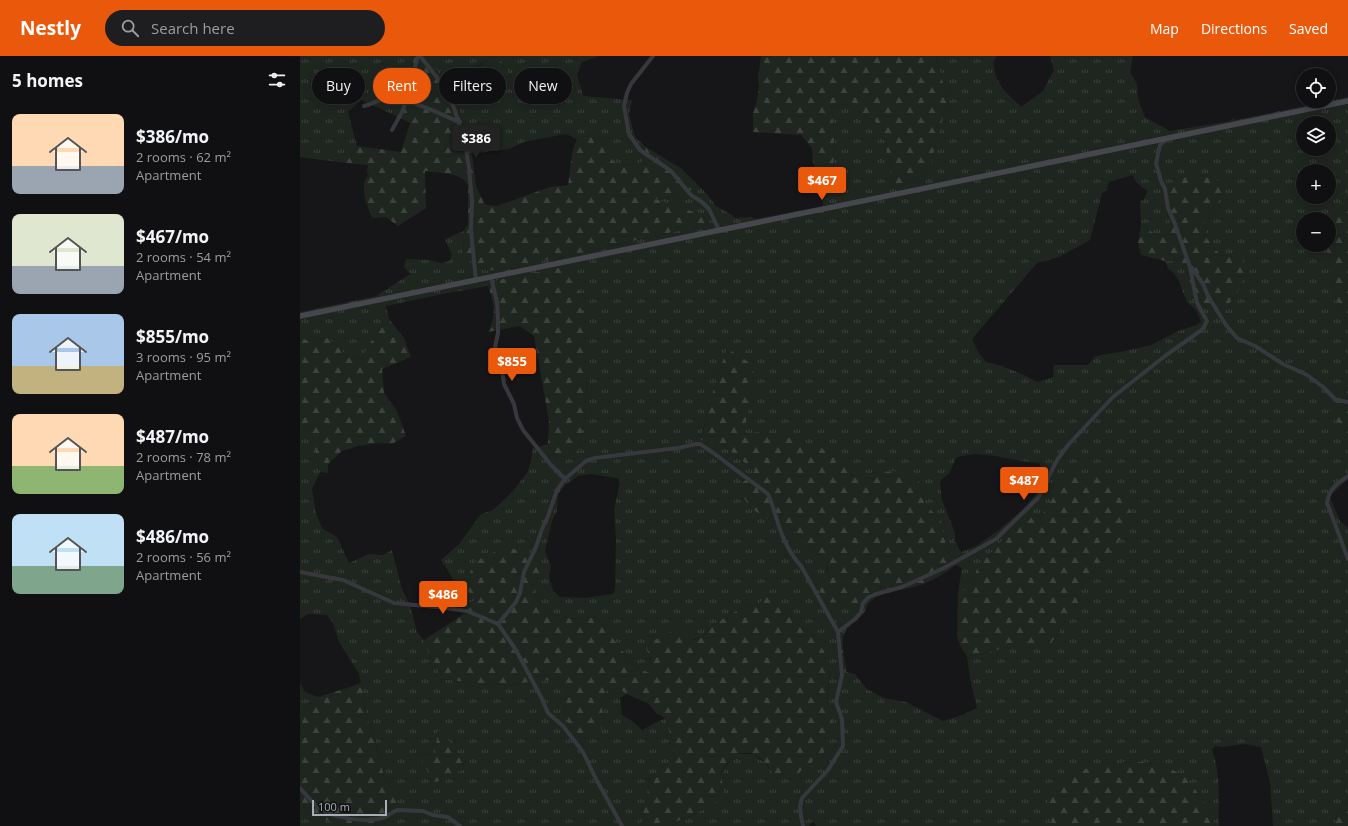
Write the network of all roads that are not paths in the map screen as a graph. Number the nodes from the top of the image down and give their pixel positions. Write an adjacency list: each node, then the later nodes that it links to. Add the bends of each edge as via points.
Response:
1 (419, 56): 3 (street); 9 (street, via 439,80)
2 (653, 56): 12 (street, via 631,84 628,93 624,106 628,134 640,150 671,171 691,195 709,209)
3 (416, 68)
4 (1348, 101): 11 (street)
5 (373, 103): 8 (street)
6 (405, 104): 10 (street)
7 (414, 104): 9 (street)
8 (364, 106)
9 (459, 123): 15 (street, via 470,168 471,231)
10 (392, 130)
11 (1167, 139): 12 (street); 13 (street, via 1160,145 1156,163 1168,208)
12 (719, 230): 14 (street)
13 (1190, 267): 17 (street, via 1237,338 1307,375 1336,400); 23 (street, via 1197,303 1207,321 1203,329 1113,396 1068,445 1057,460 1038,498 996,539 944,568 902,587 869,597 855,619)
14 (490, 278): 15 (street); 19 (street, via 497,302 498,333 495,346 501,362 504,384 523,430)
15 (476, 280): 16 (street)
16 (300, 316)
17 (1348, 402)
18 (1348, 476): 20 (street, via 1328,494 1327,503)
19 (565, 479): 22 (street, via 557,490 524,572 516,602); 23 (street, via 586,461 595,458 700,444 768,494 783,539)
20 (1348, 559)
21 (300, 572): 22 (street, via 343,580 394,603 467,612)
22 (498, 624): 26 (street, via 520,657 548,713 564,726 583,752)
23 (838, 632): 27 (street, via 842,675 836,702 842,719 843,746 828,770 802,798 800,811)
24 (300, 788): 25 (street, via 320,809 337,817 360,820 385,817 398,810 424,811 448,817)
25 (460, 826)
26 (622, 826)
27 (803, 826)

